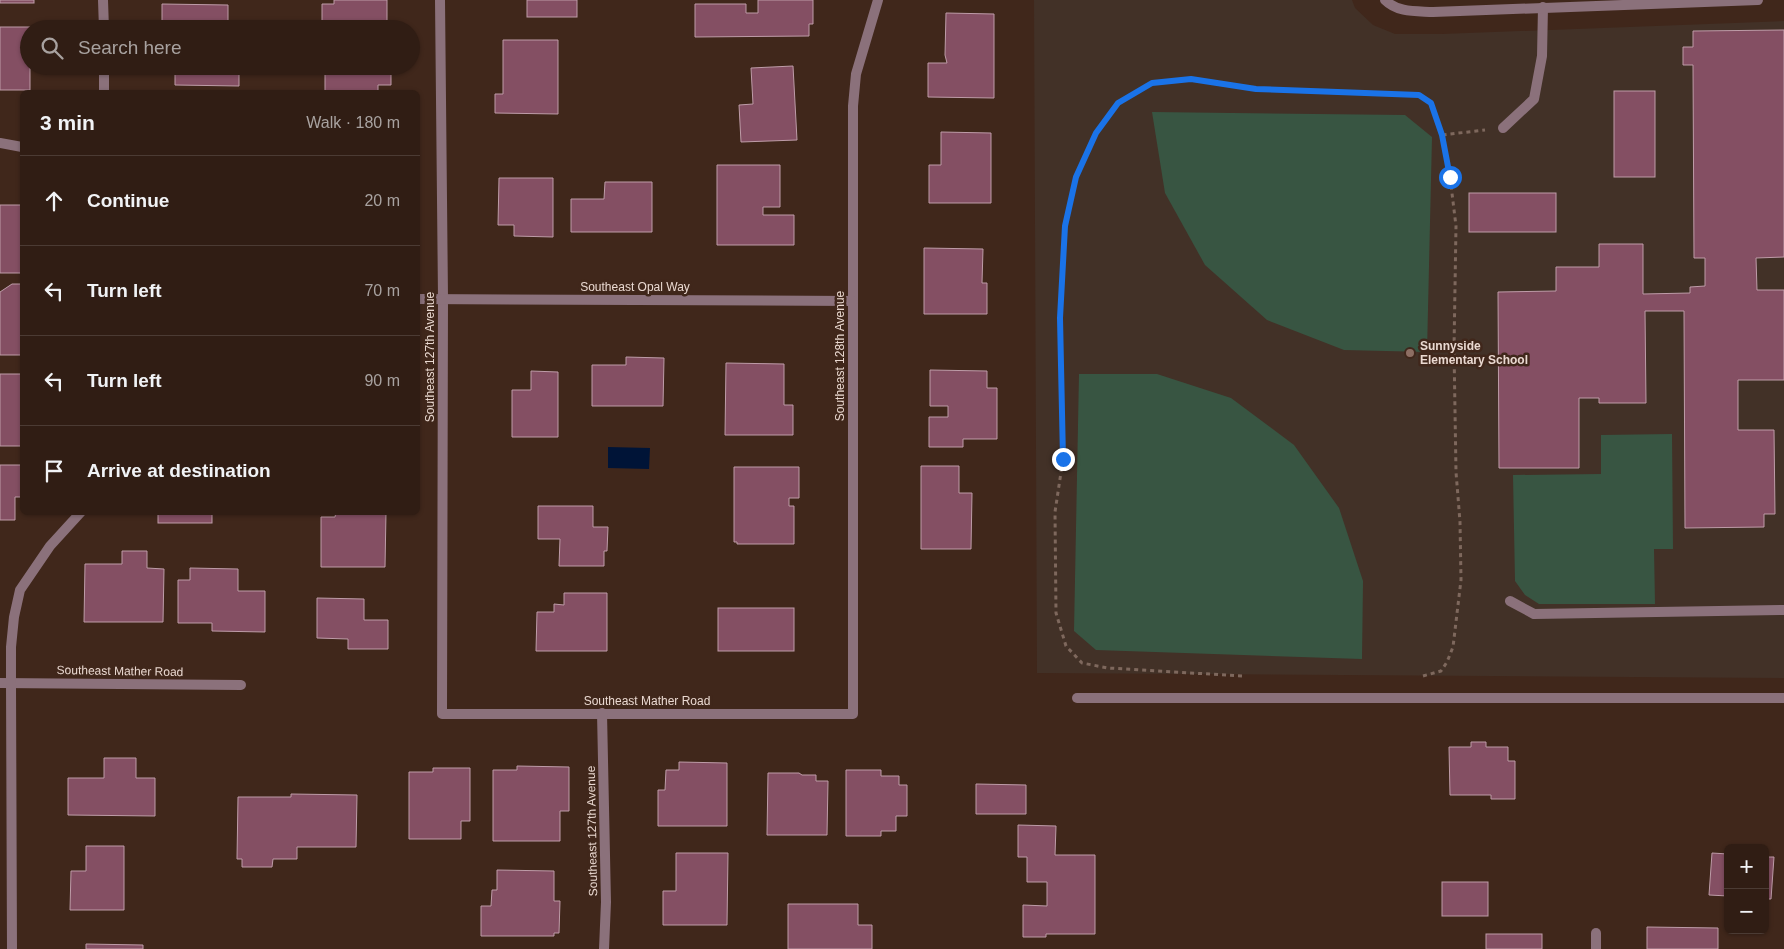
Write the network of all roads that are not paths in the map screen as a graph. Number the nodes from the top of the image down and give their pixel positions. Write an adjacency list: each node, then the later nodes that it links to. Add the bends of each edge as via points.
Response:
1 (104, 0): 7 (street)
2 (440, 0): 14 (street, Southeast 127th Avenue)
3 (878, 0): 15 (street, Southeast 128th Avenue, via 856,74 853,106)
4 (1385, 0): 6 (street, via 1405,11)
5 (1758, 0): 6 (street)
6 (1543, 8): 10 (street, via 1542,56 1534,98)
7 (104, 20)
8 (104, 75): 9 (street)
9 (104, 90)
10 (1503, 128)
11 (0, 143): 12 (street)
12 (20, 147)
13 (420, 298): 14 (street, Southeast Opal Way)
14 (443, 298): 15 (street, Southeast Opal Way); 25 (street, Southeast 127th Avenue)
15 (853, 301): 26 (street, Southeast 128th Avenue)
16 (78, 515): 19 (street, via 50,546 20,590 11,647)
17 (1510, 601): 18 (street, via 1534,614)
18 (1784, 610)
19 (11, 682): 20 (street, Southeast Mather Road); 21 (street, Southeast Mather Road); 28 (street)
20 (0, 683)
21 (240, 685)
22 (1078, 698): 23 (street)
23 (1784, 698)
24 (602, 713): 25 (street, Southeast Mather Road); 26 (street, Southeast Mather Road); 29 (street, Southeast 127th Avenue)
25 (442, 714)
26 (853, 714)
27 (1596, 933): 30 (street)
28 (12, 949)
29 (604, 949)
30 (1596, 949)

